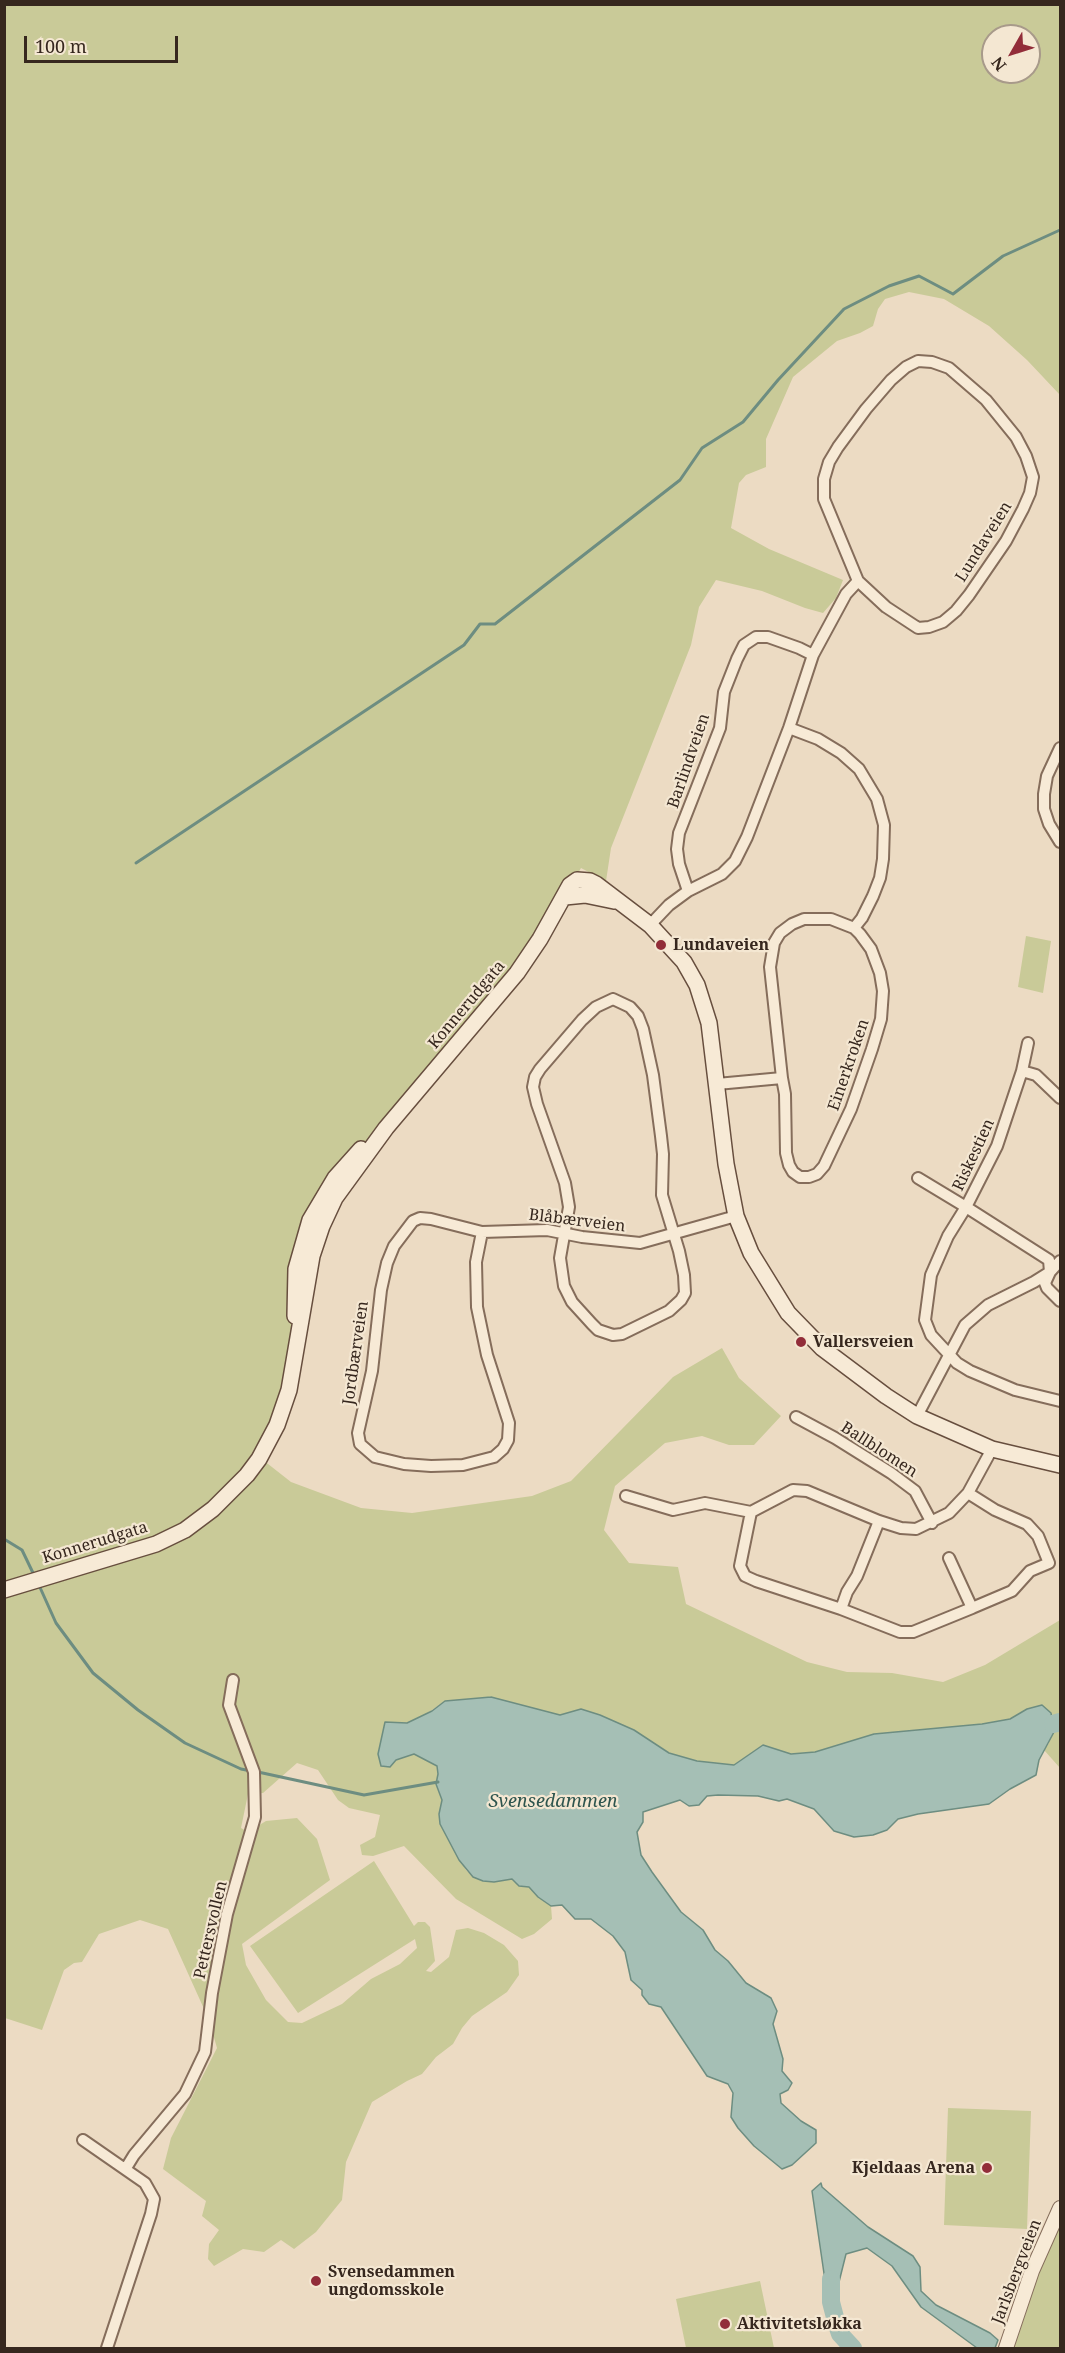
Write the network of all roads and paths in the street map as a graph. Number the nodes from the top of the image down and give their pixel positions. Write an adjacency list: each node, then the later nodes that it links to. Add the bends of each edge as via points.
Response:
1 (858, 581): 1 (street, Lundaveien, via 918,628 943,622 987,570 1030,492 1033,477 1016,437 986,400 949,368 918,361 906,367 866,409 830,462 824,479 824,499); 2 (street, via 846,594)
2 (813, 655): 3 (street); 6 (street, Barlindveien, via 768,637 756,637 744,645 724,692 720,728 679,833 679,864)
3 (789, 728): 6 (street, via 735,861 722,874); 8 (street, via 841,753 859,769 877,799 884,825 884,859 873,896)
4 (1060, 748): 5 (street, via 1047,776 1044,809)
5 (1060, 842)
6 (688, 891): 7 (street)
7 (650, 925): 12 (main road, via 684,962 697,985 709,1023); 37 (main road, Konnerudgata, via 617,902 585,895 565,897 517,973 386,1128 343,1186 322,1226 312,1256 289,1390 277,1425 242,1481 213,1509 156,1544)
8 (854, 928): 11 (street, Einerkroken, via 831,919 804,919 780,933 774,943 770,967); 11 (street, Einerkroken, via 871,949 880,973 881,1019 851,1109 824,1166 809,1177 800,1177 789,1165)
9 (1028, 1043): 10 (street, Riskestien)
10 (1022, 1071): 13 (street, via 1036,1075); 15 (street, Riskestien, via 997,1146)
11 (782, 1078): 12 (street)
12 (717, 1084): 16 (main road)
13 (1060, 1098)
14 (918, 1178): 15 (street)
15 (966, 1207): 21 (street, Riskestien, via 1040,1252 1049,1260); 23 (street, via 941,1251 927,1293 927,1329)
16 (736, 1216): 19 (street, Blåbærveien); 25 (main road, via 759,1268 796,1323 822,1348)
17 (482, 1232): 17 (street, Jordbærveien, via 477,1307 508,1423 508,1440 494,1457 463,1465 404,1464 375,1457 360,1444 358,1433 372,1371 381,1290 394,1246 413,1221 420,1218); 18 (street, Blåbærveien, via 529,1229)
18 (565, 1233): 19 (street, Blåbærveien, via 640,1243); 19 (street, via 560,1258 564,1286 572,1302 598,1330 613,1335 658,1317 681,1300 685,1293 684,1275); 19 (street, via 569,1207 566,1184 537,1104 535,1077 582,1020 613,999 630,1007 643,1029 662,1145 662,1195)
19 (673, 1234)
20 (1060, 1261): 21 (street)
21 (1050, 1272): 22 (street, Riskestien, via 1045,1283); 23 (street, via 974,1316)
22 (1060, 1301)
23 (949, 1355): 24 (street, via 996,1383); 25 (street)
24 (1060, 1401)
25 (917, 1416): 27 (main road)
26 (796, 1417): 33 (street, Ballblomen, via 863,1455 915,1491)
27 (992, 1449): 28 (main road); 29 (street)
28 (1060, 1465)
29 (968, 1492): 33 (street, via 949,1513); 36 (street, via 1027,1524 1038,1536)
30 (626, 1496): 31 (street, via 673,1510 705,1503)
31 (751, 1512): 32 (street, via 793,1490 807,1491); 39 (street, via 740,1566 745,1576)
32 (879, 1521): 33 (street, via 916,1529); 39 (street)
33 (932, 1523)
34 (949, 1558): 38 (street)
35 (1060, 1559): 36 (street)
36 (1049, 1563): 38 (street, via 1030,1571 1012,1592)
37 (4, 1590)
38 (972, 1608): 39 (street, via 913,1632 900,1632)
39 (841, 1610)
40 (233, 1680): 42 (street, Pettersvollen, via 229,1705 254,1772 255,1817 227,1914 205,2052 185,2094)
41 (83, 2140): 42 (street)
42 (126, 2168): 44 (street, via 145,2183 153,2195 153,2204)
43 (1060, 2208): 45 (street, Jarlsbergveien, via 1032,2271)
44 (107, 2349)
45 (1006, 2349)

